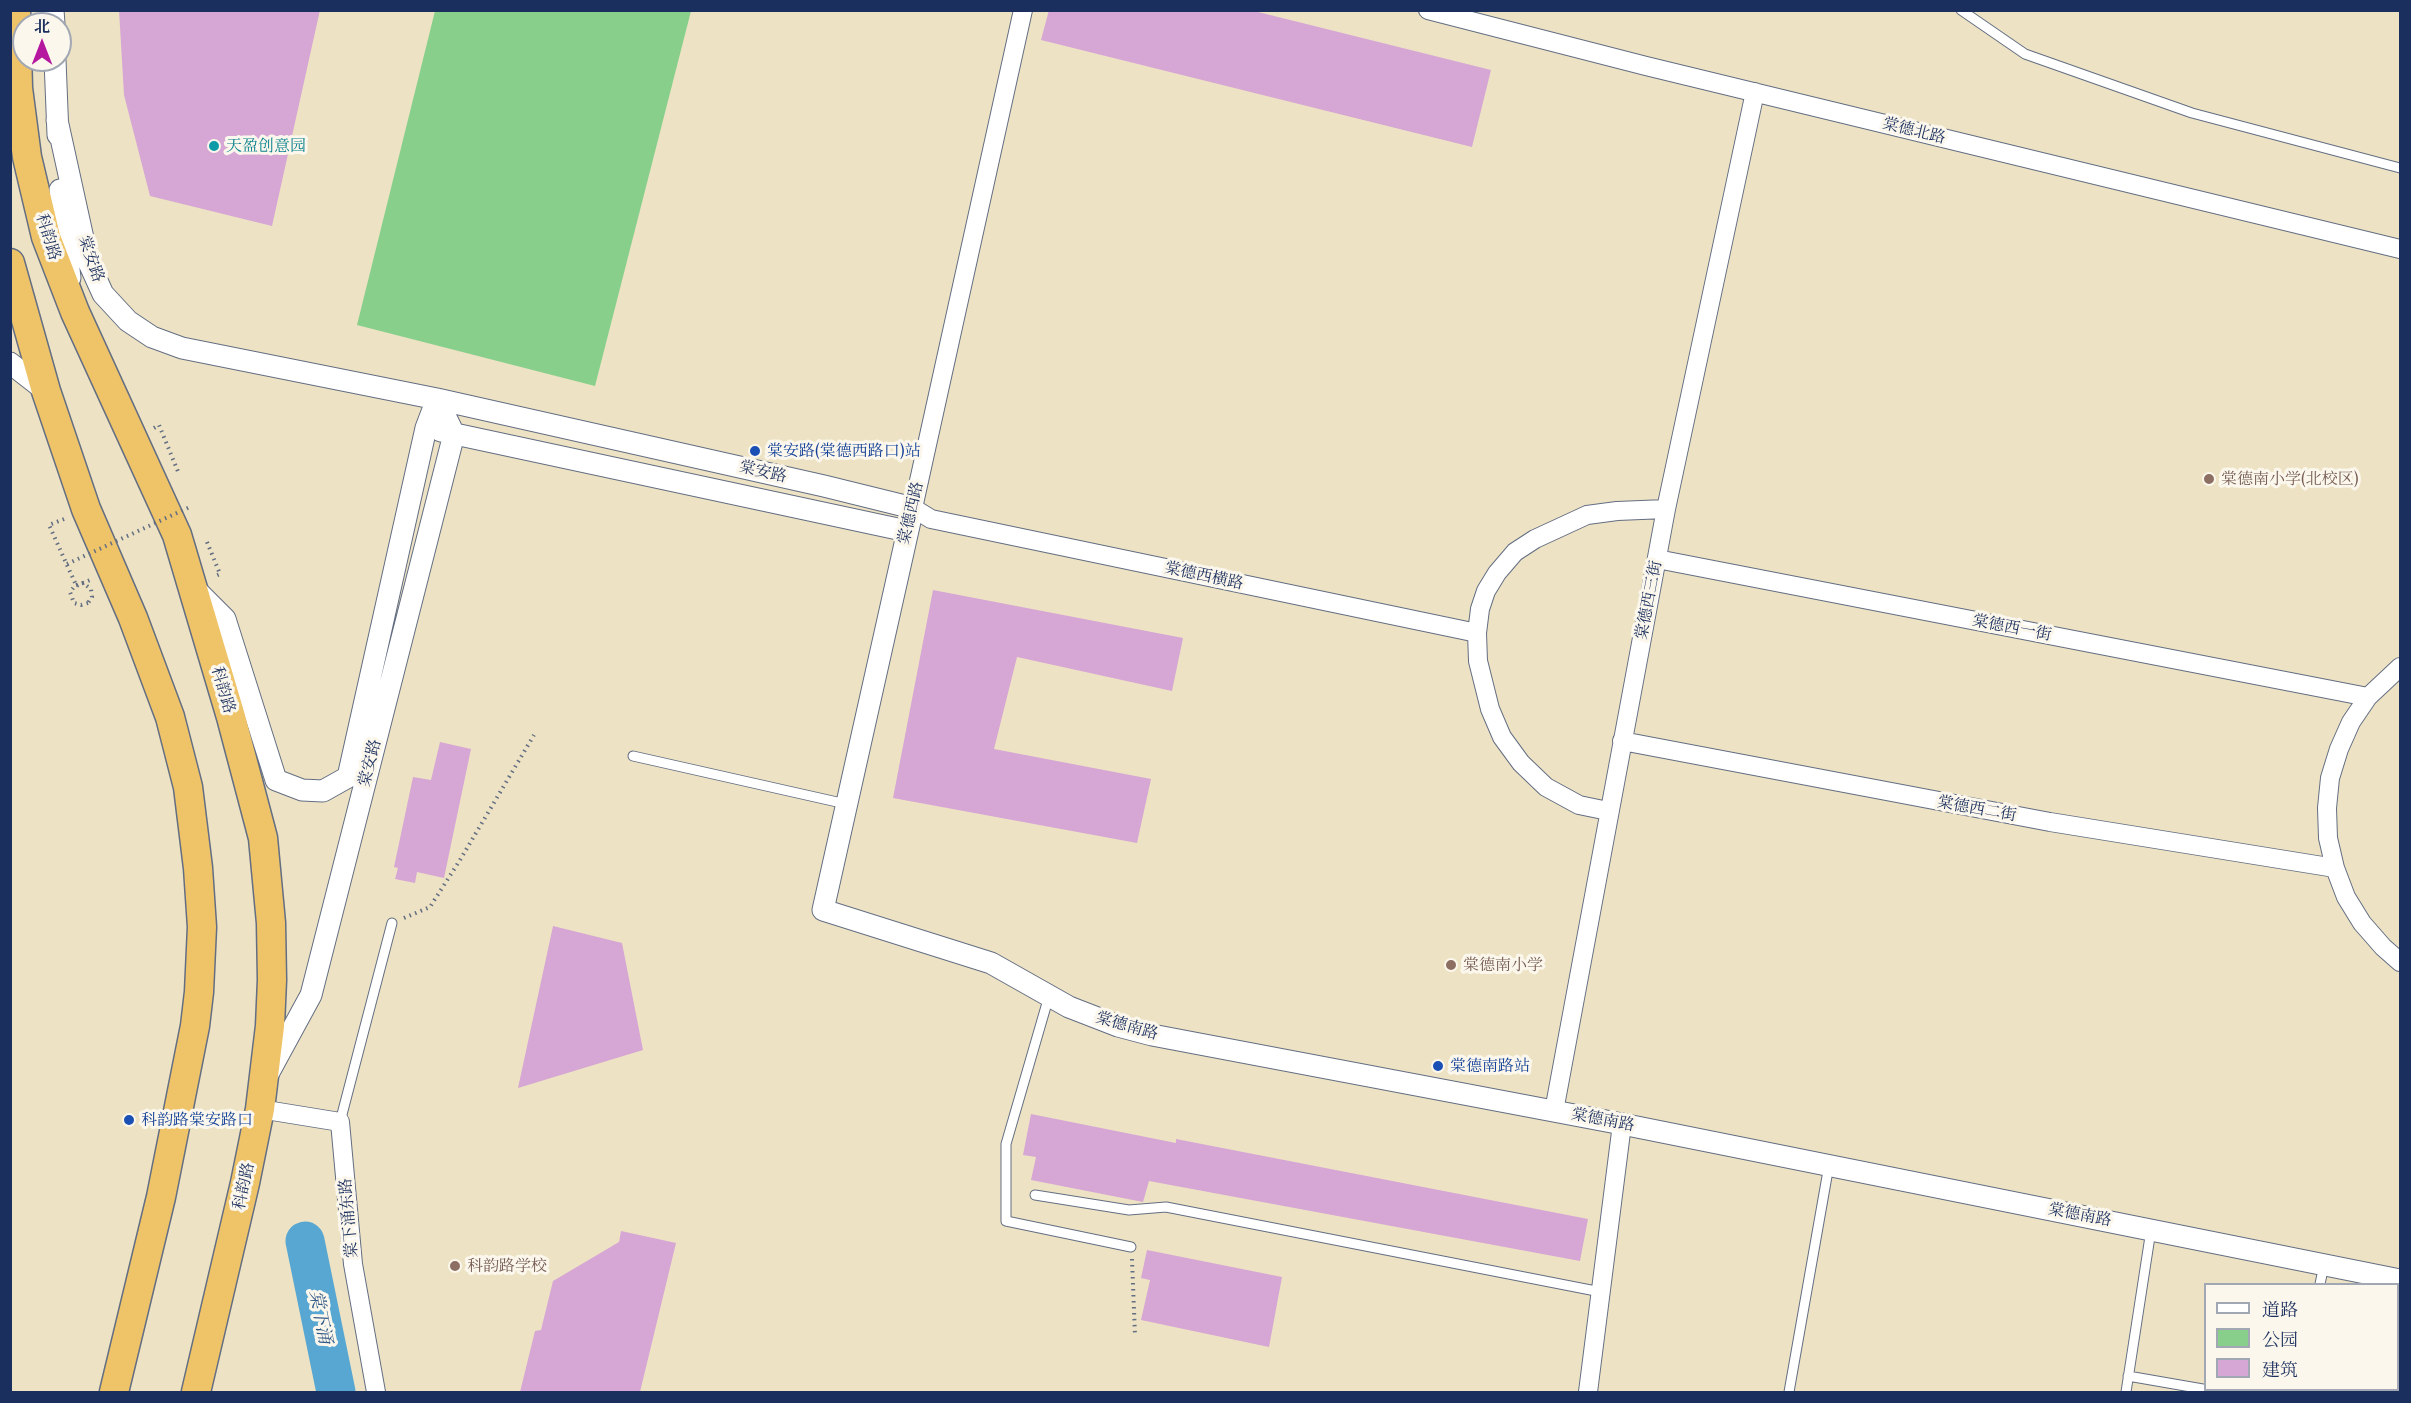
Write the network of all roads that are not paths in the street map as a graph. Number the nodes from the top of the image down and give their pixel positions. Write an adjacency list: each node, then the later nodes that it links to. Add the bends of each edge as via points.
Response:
1 (16, 10): 11 (highway, 科韵路, via 18,88 27,158 46,237)
2 (1023, 10): 17 (street, 棠德西路)
3 (1428, 10): 6 (street, 棠德北路)
4 (1961, 10): 8 (lane, via 2025,54 2192,113)
5 (55, 72): 7 (street)
6 (1755, 92): 9 (street, 棠德北路); 18 (street, 棠德西三街)
7 (57, 120): 11 (street, via 61,209); 14 (street, 棠安路, via 88,261 103,294 128,321 152,337 182,348)
8 (2400, 168)
9 (2400, 249)
10 (10, 262): 13 (highway)
11 (75, 312): 22 (highway, 科韵路, via 177,535)
12 (10, 363): 13 (street)
13 (46, 391): 48 (highway, via 86,509 170,717 188,786 198,868 202,927 195,1026 179,1113)
14 (437, 399): 15 (street, 棠安路); 16 (street); 17 (street, 棠安路)
15 (426, 428): 16 (street, 棠安路); 22 (street, 棠安路, via 348,777 323,791 302,790 276,780 225,619)
16 (454, 434): 20 (street, 棠安路); 35 (street, 棠安路, via 311,995)
17 (913, 508): 19 (street, 棠德西横路); 20 (street, 棠德西路)
18 (1666, 509): 21 (street, 棠德西三街); 23 (street, via 1587,515 1515,552 1486,591)
19 (931, 519): 20 (street); 23 (street, 棠德西横路)
20 (907, 531): 28 (street, 棠德西路)
21 (1657, 559): 25 (street, 棠德西一街); 26 (street, 棠德西三街)
22 (192, 586): 35 (highway, 科韵路, via 263,838 272,980)
23 (1476, 633): 29 (street, via 1478,661 1490,709 1502,737 1521,763 1546,787 1579,805)
24 (2400, 667): 25 (street)
25 (2368, 697): 30 (street, via 2351,722 2330,778 2328,838)
26 (1622, 741): 29 (street, 棠德西三街); 30 (street, 棠德西二街, via 2050,822)
27 (633, 756): 28 (lane)
28 (846, 804): 31 (street, 棠德西路)
29 (1608, 811): 36 (street, 棠德西三街)
30 (2335, 868): 33 (street, via 2362,923)
31 (822, 910): 34 (street, 棠德南路, via 991,963)
32 (392, 923): 37 (lane)
33 (2400, 962)
34 (1049, 996): 36 (street, 棠德南路, via 1118,1026 1152,1035); 42 (lane, via 1006,1144 1006,1221)
35 (262, 1096): 37 (street); 49 (highway, 科韵路)
36 (1554, 1111): 38 (street, 棠德南路)
37 (340, 1122): 50 (street, 棠下涌东路, via 353,1264)
38 (1622, 1124): 39 (street, 棠德南路); 45 (street)
39 (1829, 1165): 41 (street, 棠德南路); 52 (lane)
40 (1035, 1195): 45 (lane, via 1129,1210 1166,1207)
41 (2151, 1230): 43 (street, 棠德南路); 46 (lane)
42 (1131, 1247)
43 (2322, 1275): 44 (street, 棠德南路)
44 (2400, 1280)
45 (1601, 1292): 51 (street)
46 (2128, 1376): 47 (lane); 53 (lane)
47 (2202, 1391): 54 (lane)
48 (114, 1392)
49 (196, 1392)
50 (376, 1392)
51 (1588, 1392)
52 (1789, 1392)
53 (2126, 1392)
54 (2220, 1392)

